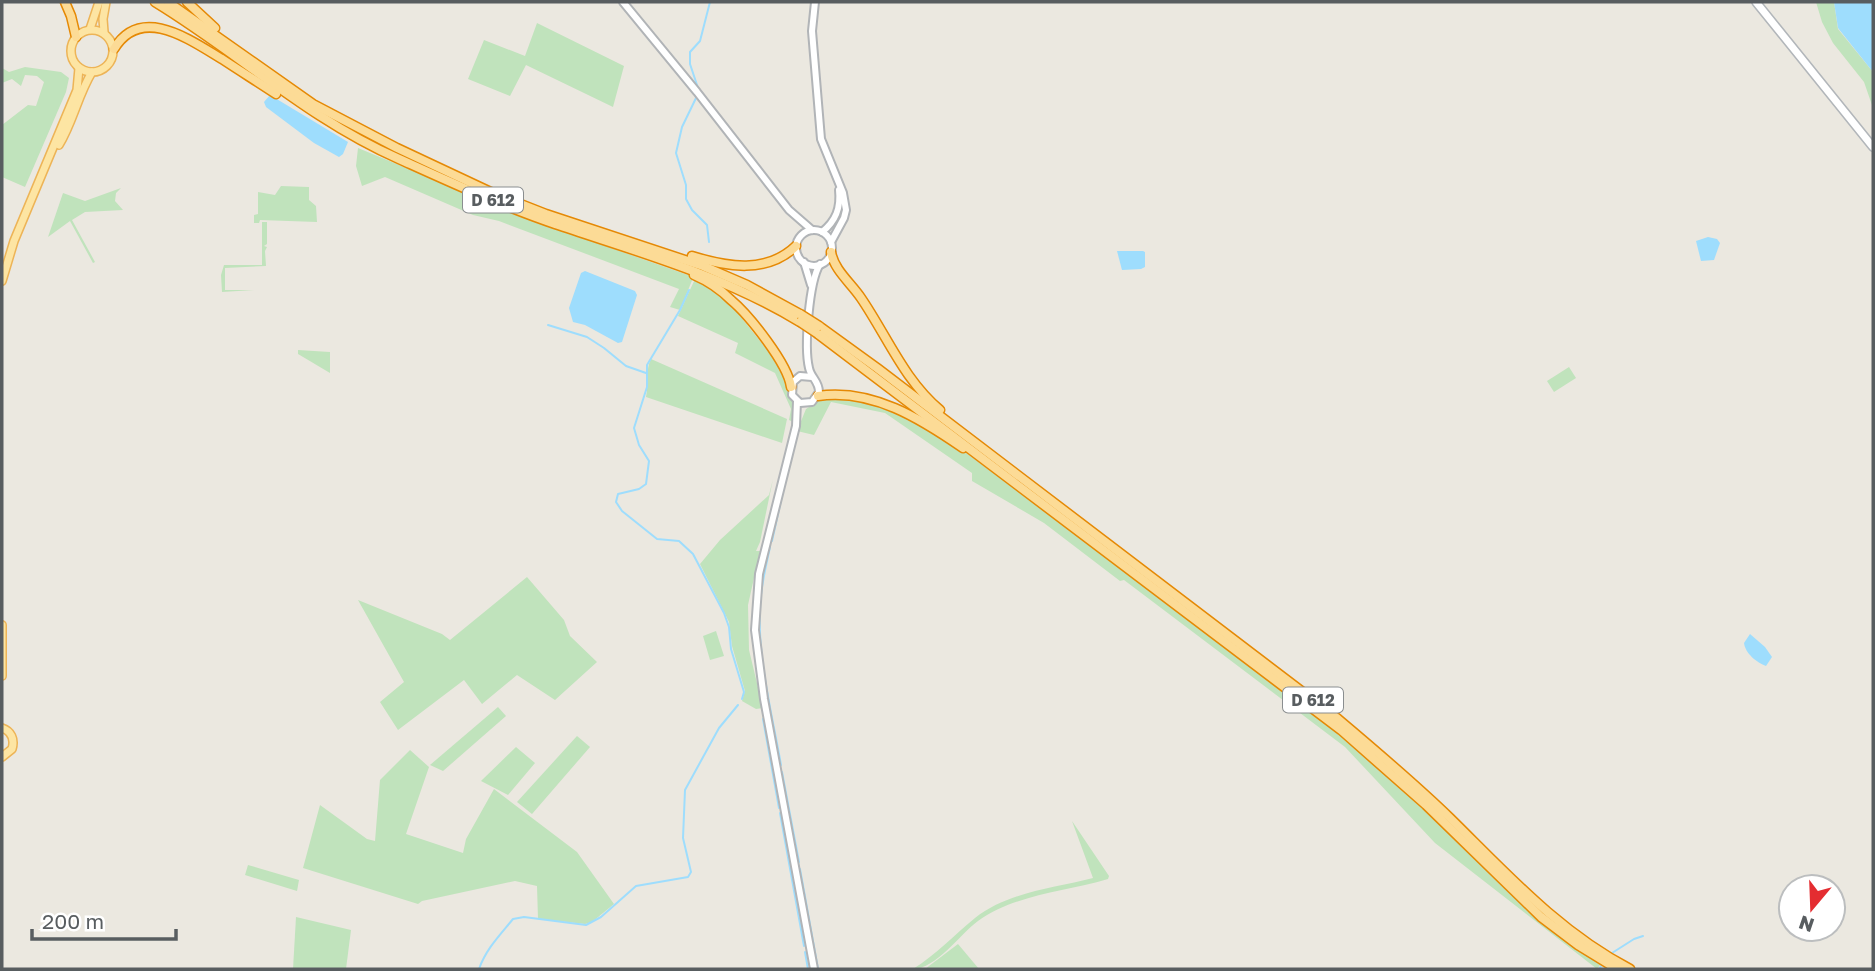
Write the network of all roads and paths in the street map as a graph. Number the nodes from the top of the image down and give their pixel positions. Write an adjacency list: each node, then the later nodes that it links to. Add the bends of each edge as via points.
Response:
1 (65, 2): 12 (highway)
2 (99, 2): 10 (main road)
3 (106, 2): 11 (main road)
4 (155, 2): 17 (highway, D 612, via 302,106)
5 (169, 2): 14 (highway, D 612)
6 (187, 2): 14 (highway)
7 (623, 2): 21 (street)
8 (815, 2): 20 (street, via 812,31 821,139)
9 (1756, 2): 18 (main road)
10 (90, 29): 11 (main road); 12 (main road)
11 (104, 33): 13 (main road)
12 (76, 37): 15 (main road, via 71,51)
13 (114, 49): 16 (main road, via 108,65); 17 (highway, via 126,34 139,29 180,34 322,123)
14 (254, 62): 17 (highway, D 612)
15 (79, 68): 16 (main road); 19 (main road, via 76,90)
16 (92, 72): 19 (main road, via 71,123)
17 (353, 134): 24 (highway, D 612, via 363,131 512,200); 27 (highway, D 612, via 519,211)
18 (1873, 147)
19 (49, 160): 31 (main road)
20 (838, 185): 23 (street, via 839,209); 26 (street, via 846,210)
21 (789, 210): 22 (street); 25 (street)
22 (812, 230): 23 (street); 25 (street)
23 (822, 232): 26 (street)
24 (618, 237): 25 (highway, via 737,266 775,261); 33 (highway, D 612, via 723,274)
25 (798, 242): 29 (street, via 798,255)
26 (831, 242): 28 (street)
27 (644, 252): 33 (highway, D 612); 38 (highway, via 703,279 729,298 779,359)
28 (831, 252): 30 (street); 43 (highway, via 917,387)
29 (804, 262): 30 (street); 32 (street)
30 (820, 264): 32 (street)
31 (2, 281)
32 (811, 286): 35 (street)
33 (800, 318): 34 (highway, D 612, bridge)
34 (818, 330): 43 (highway, D 612); 44 (highway, D 612)
35 (807, 354): 36 (street); 37 (street)
36 (800, 376): 37 (street); 38 (street)
37 (812, 377): 39 (street, via 820,387)
38 (791, 387): 40 (street)
39 (818, 396): 41 (street); 44 (highway, via 883,402)
40 (797, 401): 41 (street); 42 (street)
41 (808, 404): 42 (street)
42 (796, 426): 50 (street, via 759,574 755,630)
43 (1003, 464): 52 (highway, D 612, via 1338,719 1547,913)
44 (1013, 480): 51 (highway, D 612, via 1341,730 1541,917)
45 (2, 625): 46 (main road)
46 (2, 676)
47 (2, 719): 48 (main road)
48 (3, 728): 49 (main road, via 12,736 13,745)
49 (2, 757)
50 (814, 969)
51 (1617, 969)
52 (1630, 969)

